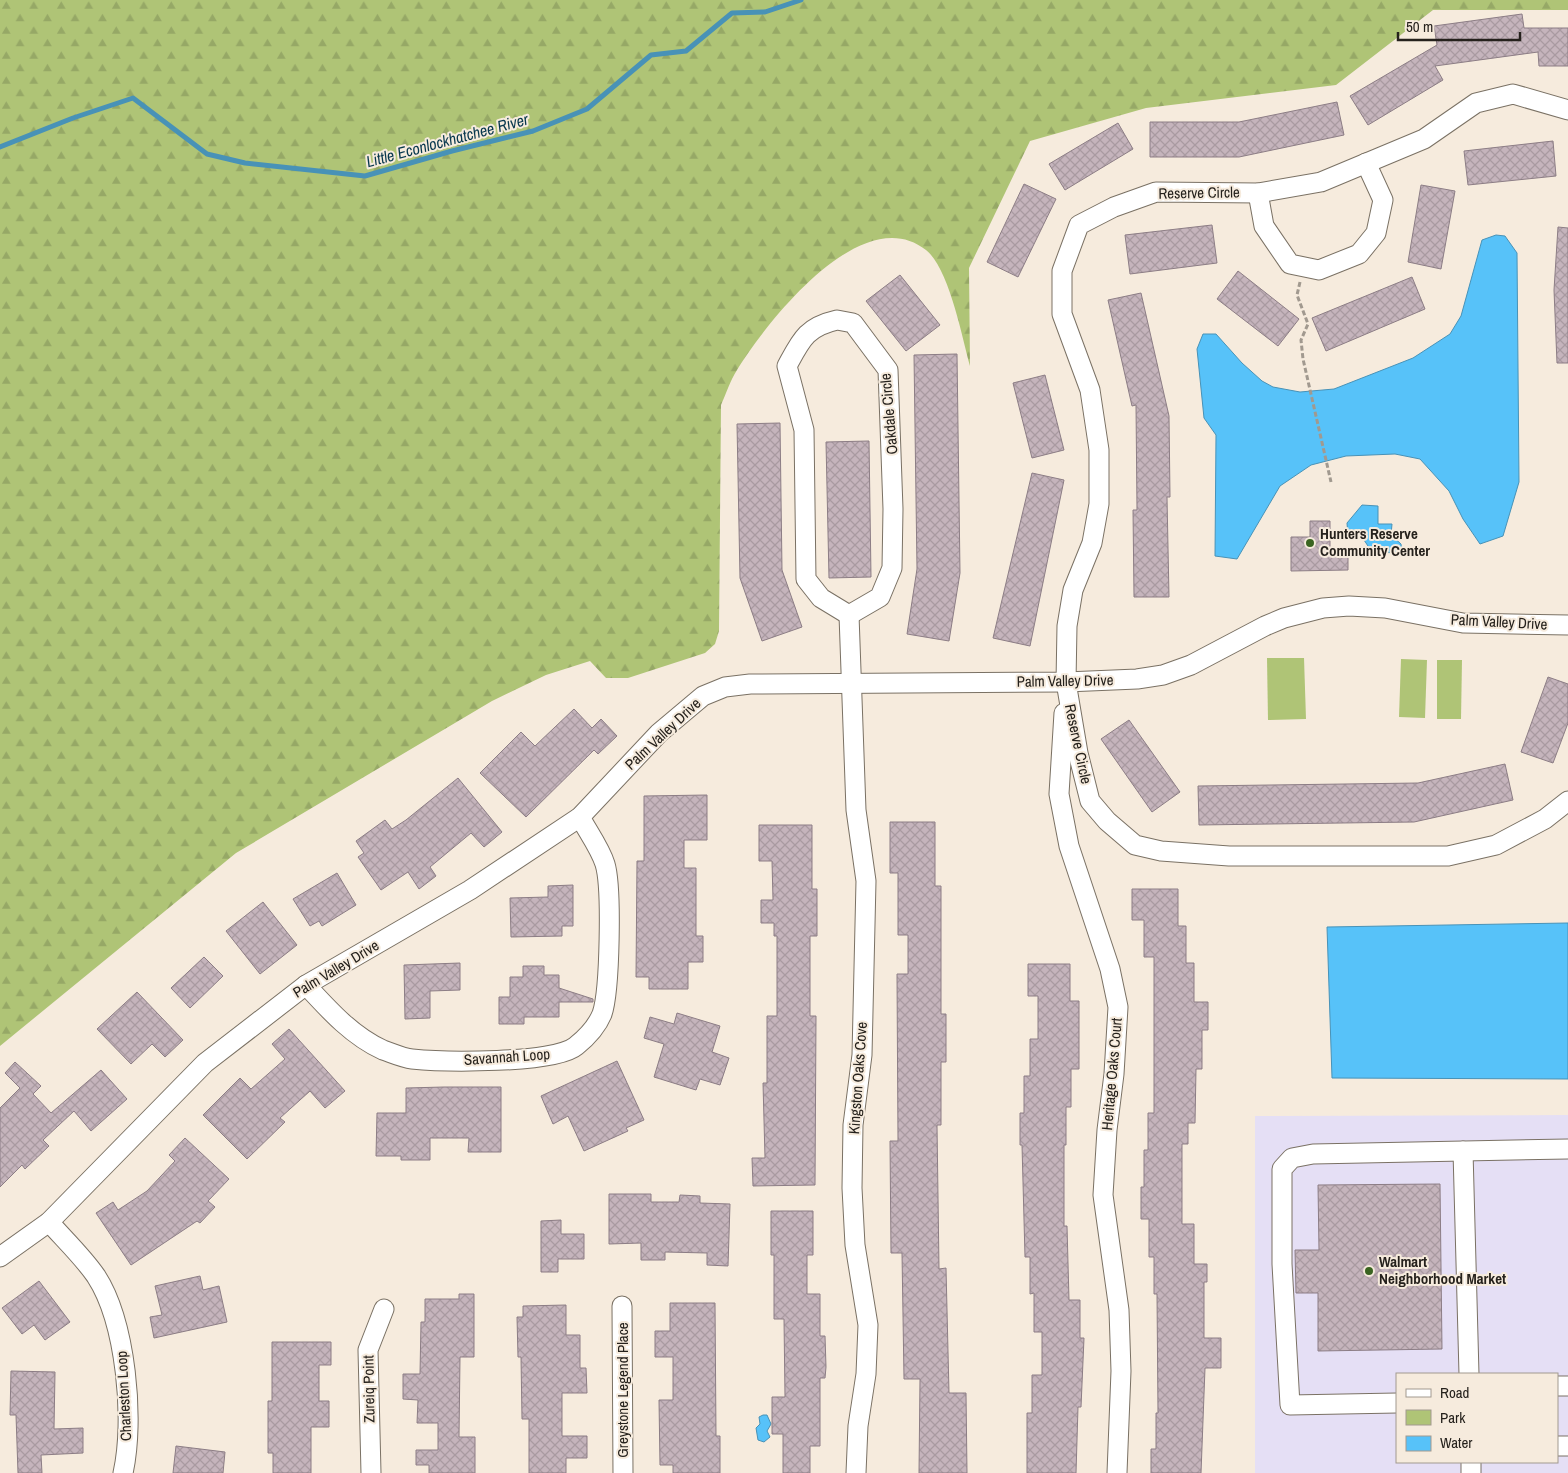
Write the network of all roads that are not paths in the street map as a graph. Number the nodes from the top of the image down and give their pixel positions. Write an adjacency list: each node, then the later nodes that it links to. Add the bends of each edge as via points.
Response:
1 (1568, 110): 2 (street, Reserve Circle, via 1513,94 1476,103 1424,140)
2 (1366, 163): 3 (street, Reserve Circle, via 1321,182); 3 (street, Reserve Circle, via 1383,200 1376,233 1359,254 1319,270 1290,264 1264,226)
3 (1258, 193): 6 (street, Reserve Circle, via 1156,192 1114,207 1080,225 1062,271 1062,314 1090,390 1099,450 1099,504 1092,543 1073,590 1067,626)
4 (848, 615): 4 (street, Oakdale Circle, via 880,598 892,568 891,418 888,370 853,323 837,320 819,324 803,336 787,366 804,430 806,579 821,598); 7 (street)
5 (1568, 625): 6 (street, Palm Valley Drive, via 1464,623 1385,608 1323,608 1266,626 1191,666 1163,675)
6 (1066, 682): 7 (street, Palm Valley Drive); 8 (street, Reserve Circle, via 1090,801 1135,845 1161,851 1229,856 1448,856 1496,845 1545,819); 23 (street, Heritage Oaks Court, via 1059,794 1069,846 1110,969 1118,1007 1104,1195 1119,1310 1121,1371)
7 (852, 683): 9 (street, Palm Valley Drive, via 750,684 725,687 703,696 659,733); 22 (street, Kingston Oaks Cove, via 856,810 866,882 862,1055 853,1125 852,1188 855,1245 868,1325)
8 (1568, 801)
9 (580, 817): 10 (street, Palm Valley Drive, via 470,890); 10 (street, Savannah Loop, via 605,864 610,906 607,994 601,1015 574,1048 539,1057 503,1060 410,1059 382,1049 338,1019)
10 (306, 984): 13 (street, Palm Valley Drive, via 205,1063)
11 (1568, 1150): 12 (street)
12 (1463, 1151): 17 (street); 18 (street, via 1313,1154 1292,1158 1282,1169 1282,1264 1290,1405)
13 (49, 1222): 14 (street, Palm Valley Drive); 19 (street, Charleston Loop, via 95,1275 113,1315 126,1384)
14 (0, 1257)
15 (622, 1306): 21 (street, Greystone Legend Place)
16 (384, 1309): 20 (street, Zureiq Point, via 368,1350)
17 (1469, 1373)
18 (1396, 1403)
19 (123, 1473)
20 (371, 1473)
21 (623, 1473)
22 (856, 1473)
23 (1117, 1473)

